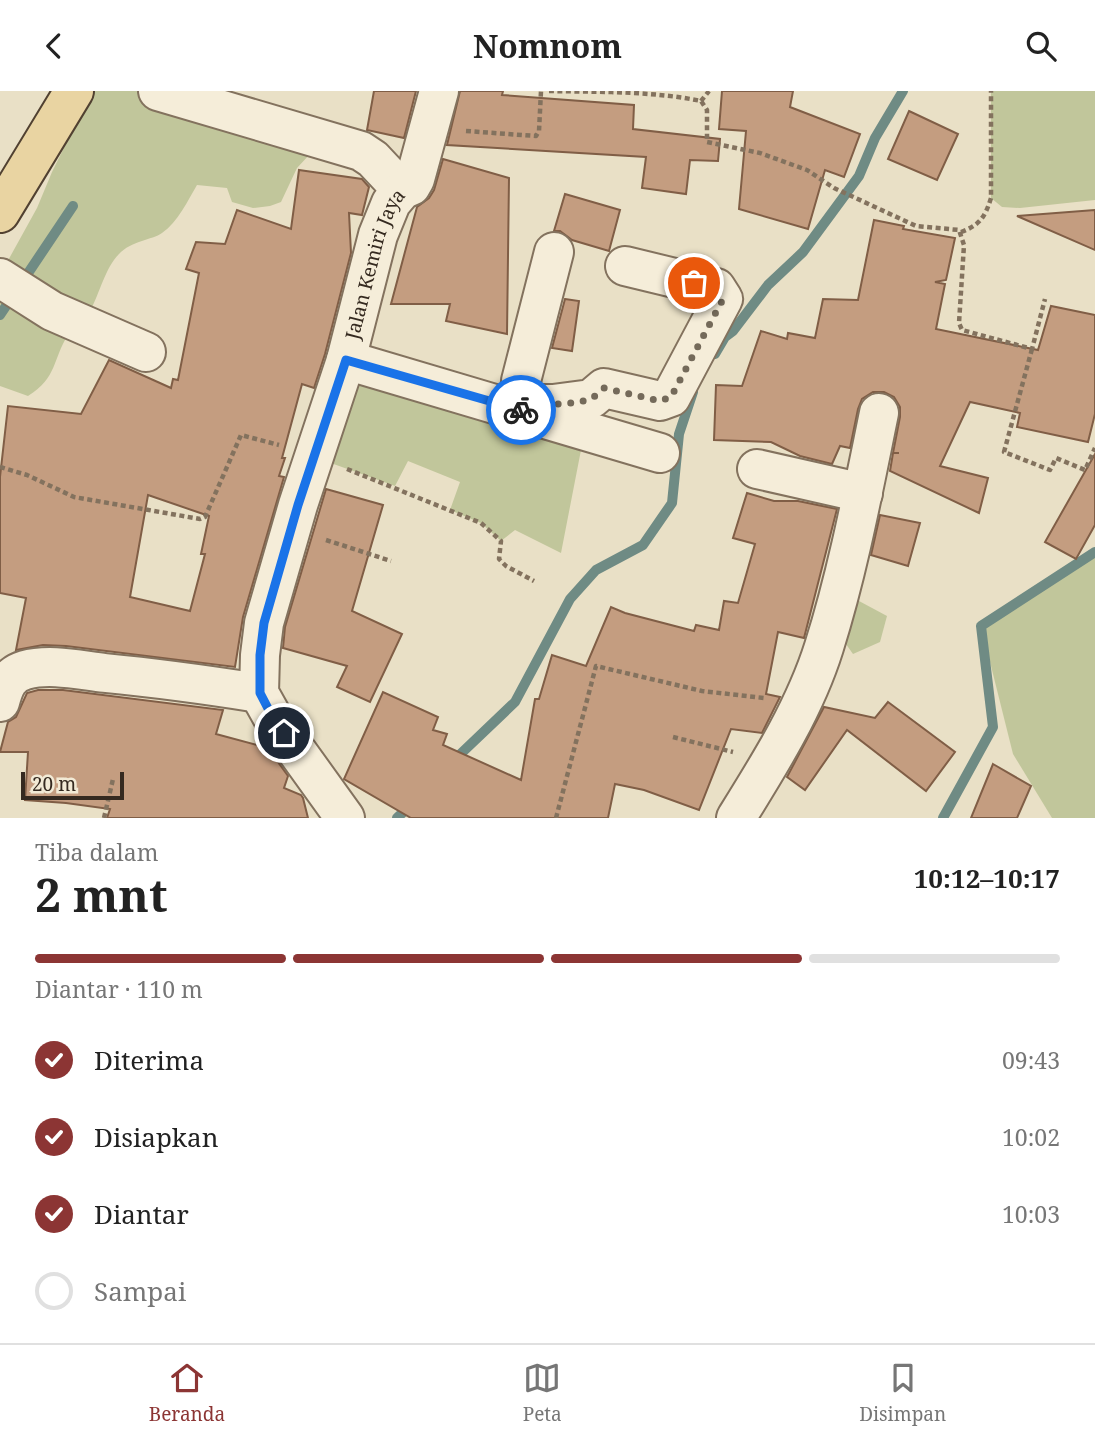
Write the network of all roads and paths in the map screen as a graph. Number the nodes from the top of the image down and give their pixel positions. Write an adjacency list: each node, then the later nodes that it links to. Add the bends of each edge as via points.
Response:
1 (74, 91): 11 (main road)
2 (541, 91): 9 (path, via 537,137 516,137)
3 (549, 91): 7 (path)
4 (709, 91): 8 (path)
5 (991, 91): 12 (path, via 991,198 976,227)
6 (159, 92): 10 (street, Jalan Kemiri Jaya, via 361,151)
7 (648, 92): 8 (path)
8 (701, 100): 12 (path, via 707,110 707,142 760,153 807,170 834,188 916,226)
9 (435, 109): 10 (street, via 415,179)
10 (402, 190): 19 (street, Jalan Kemiri Jaya, via 391,203 378,235)
11 (0, 213)
12 (961, 232): 17 (path, via 958,323 962,330)
13 (554, 252): 20 (street, via 521,381)
14 (625, 266): 20 (street, via 716,288 723,299 671,397 660,401 604,388 591,398 535,404)
15 (0, 278): 18 (street, via 52,311)
16 (1045, 299): 17 (path)
17 (1032, 349): 22 (path, via 1004,452 1051,470 1056,459 1085,470)
18 (146, 352)
19 (346, 360): 20 (street); 24 (street, Jalan Kemiri Jaya)
20 (519, 411): 23 (street)
21 (879, 413): 27 (street)
22 (1095, 448)
23 (660, 453)
24 (314, 457): 25 (path, via 241,435 205,517 200,519 75,497); 28 (street, Jalan Kemiri Jaya); 30 (path, via 481,523 501,541 499,559)
25 (0, 467)
26 (757, 469): 27 (street)
27 (863, 493): 33 (street, via 824,649)
28 (291, 531): 29 (path); 31 (street, Jalan Kemiri Jaya, via 264,623)
29 (391, 561)
30 (534, 581)
31 (260, 693): 32 (street, via 48,666 12,677); 38 (street, Jalan Kemiri Jaya)
32 (0, 702)
33 (802, 702): 35 (street); 39 (path, via 702,691 596,666)
34 (673, 737): 35 (path)
35 (769, 763): 40 (street)
36 (113, 779): 37 (path)
37 (104, 818)
38 (345, 818)
39 (556, 818)
40 (736, 818)

